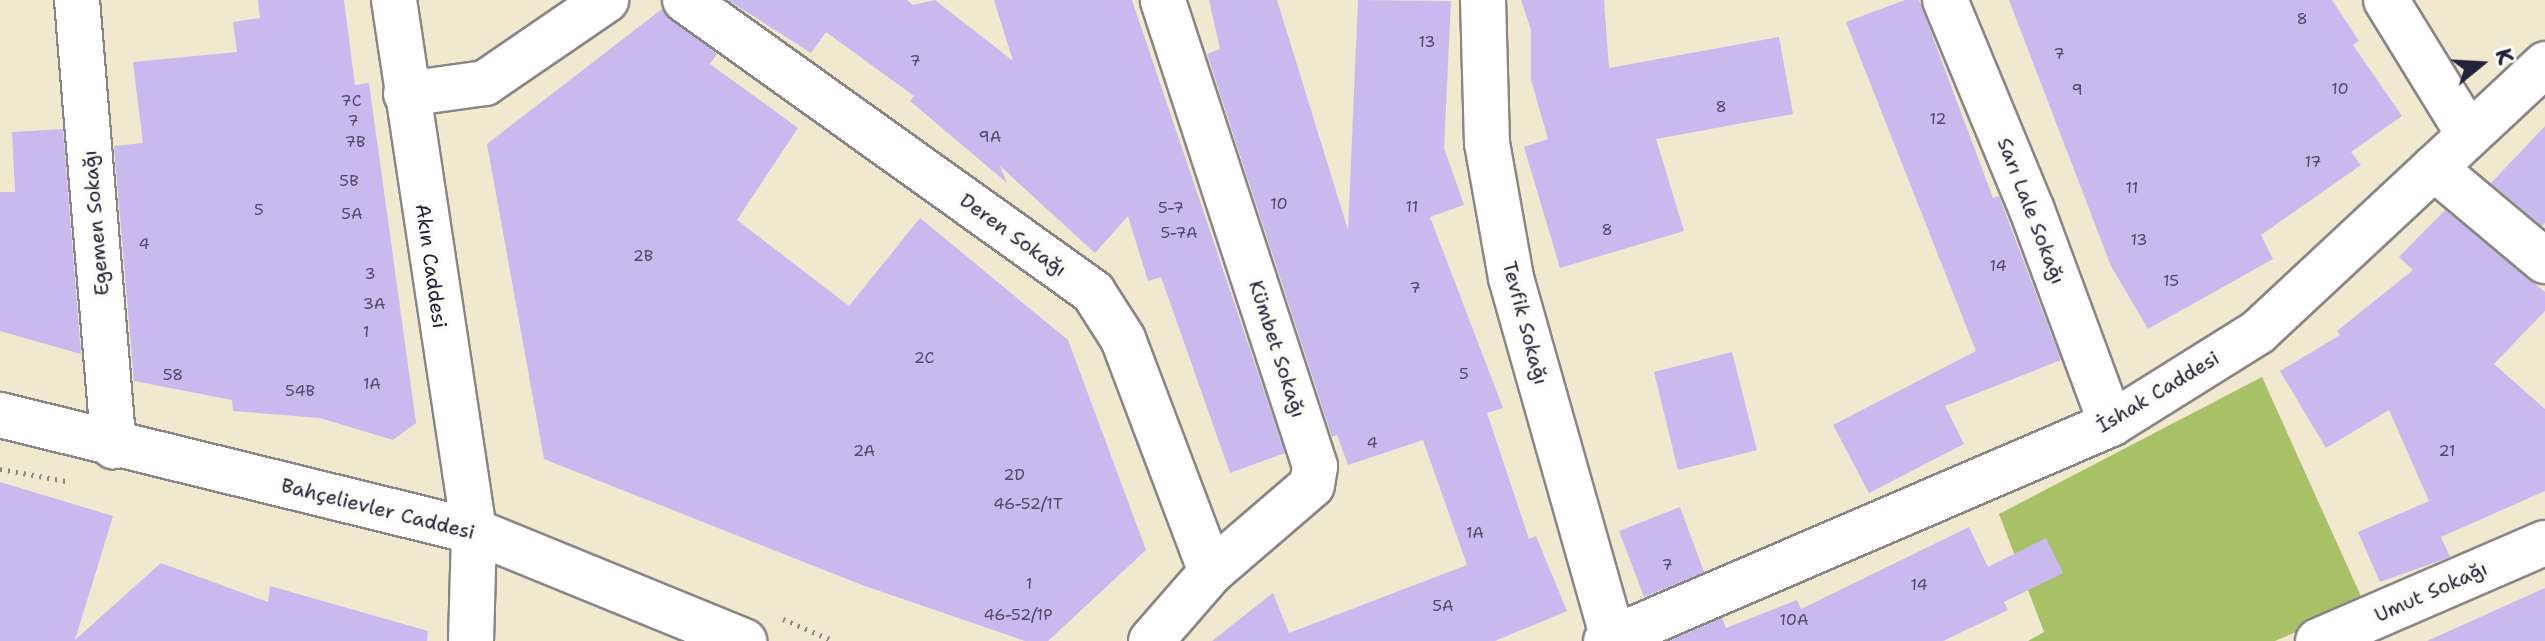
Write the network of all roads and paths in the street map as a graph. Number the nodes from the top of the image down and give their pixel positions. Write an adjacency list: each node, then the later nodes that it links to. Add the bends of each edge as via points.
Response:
1 (77, 0): 16 (street, Egemen Sokağı)
2 (394, 0): 10 (street, Akın Caddesi)
3 (606, 0): 10 (street, via 485,83)
4 (685, 0): 19 (street, Deren Sokağı, via 1093,292 1123,339)
5 (1163, 0): 19 (street, Kümbet Sokağı, via 1315,466 1312,485)
6 (1483, 0): 20 (street, Tevfik Sokağı, via 1487,143 1511,278)
7 (1945, 0): 15 (street, Sarı Lale Sokağı, via 2032,210)
8 (2386, 0): 11 (street)
9 (2545, 64): 11 (street, İshak Caddesi)
10 (406, 94): 17 (street, Akın Caddesi)
11 (2469, 135): 12 (street, İshak Caddesi)
12 (2434, 168): 13 (street); 15 (street, İshak Caddesi, via 2258,332)
13 (2545, 261)
14 (0, 415): 16 (street, Bahçelievler Caddesi)
15 (2111, 424): 20 (street, İshak Caddesi)
16 (114, 446): 17 (street, Bahçelievler Caddesi)
17 (474, 531): 21 (street, Akın Caddesi); 22 (street, Bahçelievler Caddesi)
18 (2545, 543): 24 (street, Umut Sokağı)
19 (1211, 572): 23 (street, Kümbet Sokağı)
20 (1610, 640)
21 (471, 641)
22 (744, 641)
23 (1151, 641)
24 (2318, 641)

